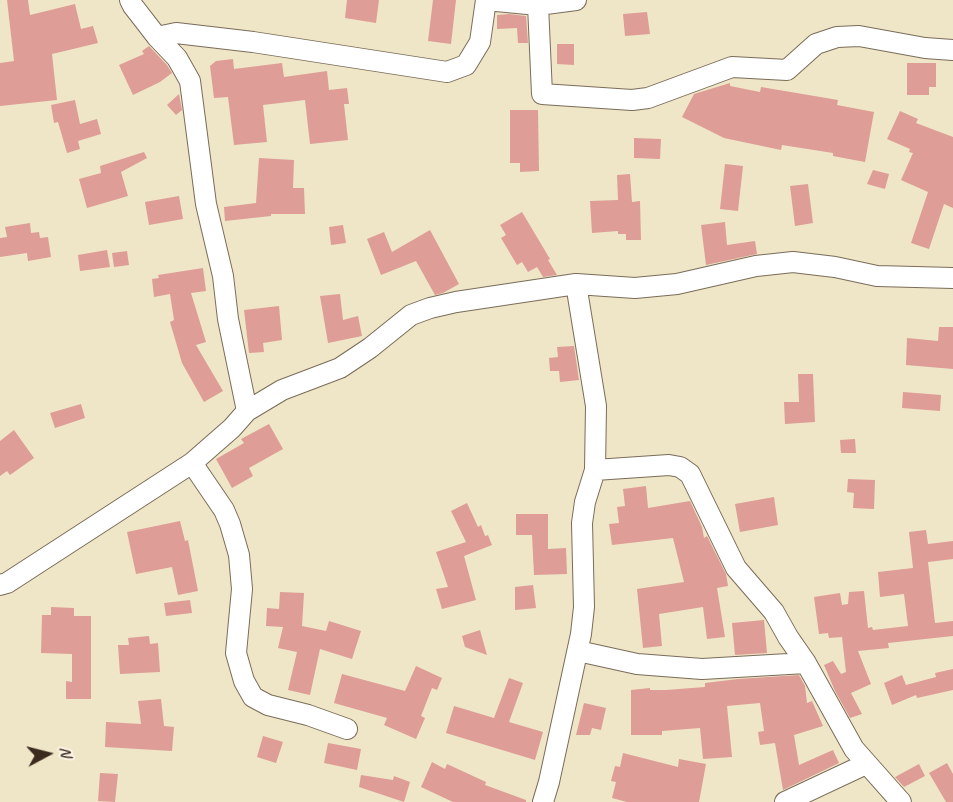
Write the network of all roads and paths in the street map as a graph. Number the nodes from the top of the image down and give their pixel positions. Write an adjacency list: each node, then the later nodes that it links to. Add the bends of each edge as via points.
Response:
1 (130, 0): 5 (street)
2 (486, 0): 4 (street); 5 (street, via 480,42 466,64 447,72 254,42 176,33)
3 (576, 0): 4 (street)
4 (538, 5): 6 (street, via 542,94 648,98 732,67 787,70 816,44 837,37 859,36)
5 (157, 37): 9 (street, via 177,58 190,81 206,204)
6 (953, 50)
7 (953, 278): 8 (street, via 877,276 793,262 677,284 635,288)
8 (576, 284): 9 (street, via 421,311 340,368 282,390); 11 (street, via 596,406)
9 (247, 411): 10 (street)
10 (192, 463): 12 (street); 15 (street, via 224,510 239,555 242,589 236,653 253,697)
11 (595, 470): 13 (street, via 582,523 584,607); 14 (street, via 669,465 690,474 736,568 774,612)
12 (0, 585)
13 (578, 651): 14 (street, via 637,664 702,669); 17 (street)
14 (806, 663): 16 (street)
15 (347, 729)
16 (866, 764): 18 (street); 19 (street)
17 (543, 802)
18 (785, 802)
19 (901, 802)

